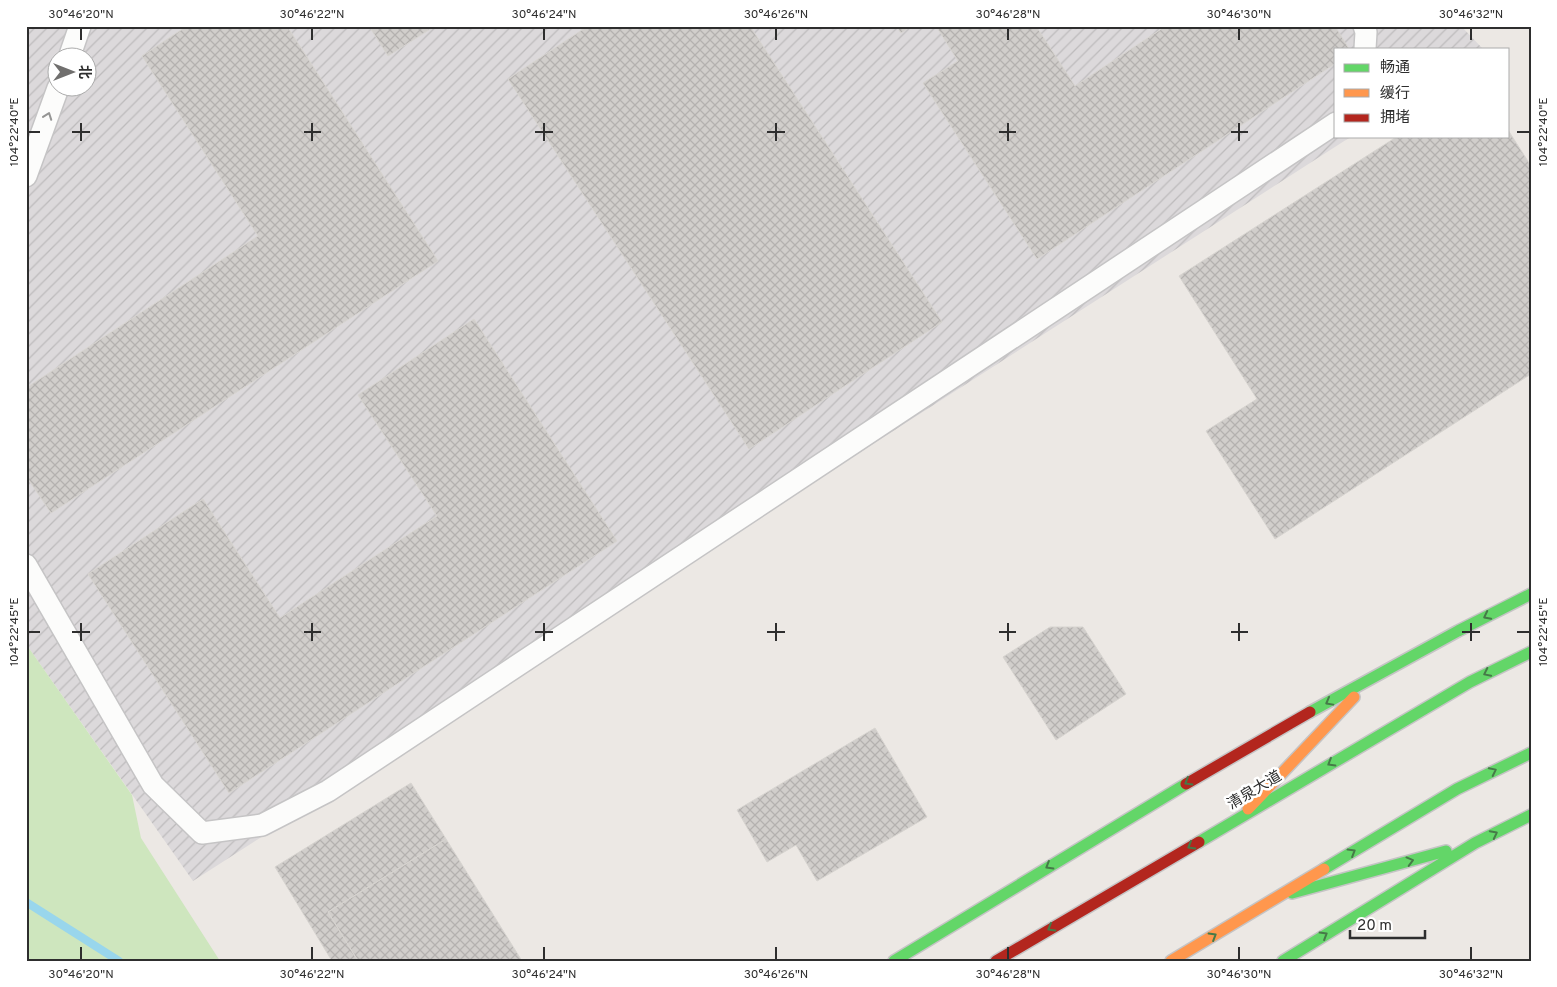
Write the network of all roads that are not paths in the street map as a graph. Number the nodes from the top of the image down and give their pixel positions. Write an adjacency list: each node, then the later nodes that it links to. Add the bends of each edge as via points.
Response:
1 (80, 26): 3 (street)
2 (1364, 26): 4 (street)
3 (72, 48)
4 (1365, 48)
5 (54, 98): 7 (street, one-way to 5)
6 (1334, 124): 8 (street, via 328,791 262,825 202,833 153,785)
7 (26, 176)
8 (26, 565)
9 (1531, 594): 11 (street, one-way to 11)
10 (1531, 652): 14 (street, 清泉大道, one-way to 14, via 1470,682)
11 (1370, 679): 14 (street); 17 (street, one-way to 17, via 1239,751)
12 (1531, 753): 16 (street, one-way to 12, via 1457,788)
13 (1531, 815): 15 (street, one-way to 13)
14 (1239, 818): 18 (street, 清泉大道, one-way to 18)
15 (1476, 843): 16 (street, one-way to 15); 20 (street, one-way to 15)
16 (1278, 896): 19 (street, one-way to 16)
17 (894, 961)
18 (996, 961)
19 (1171, 961)
20 (1282, 961)

